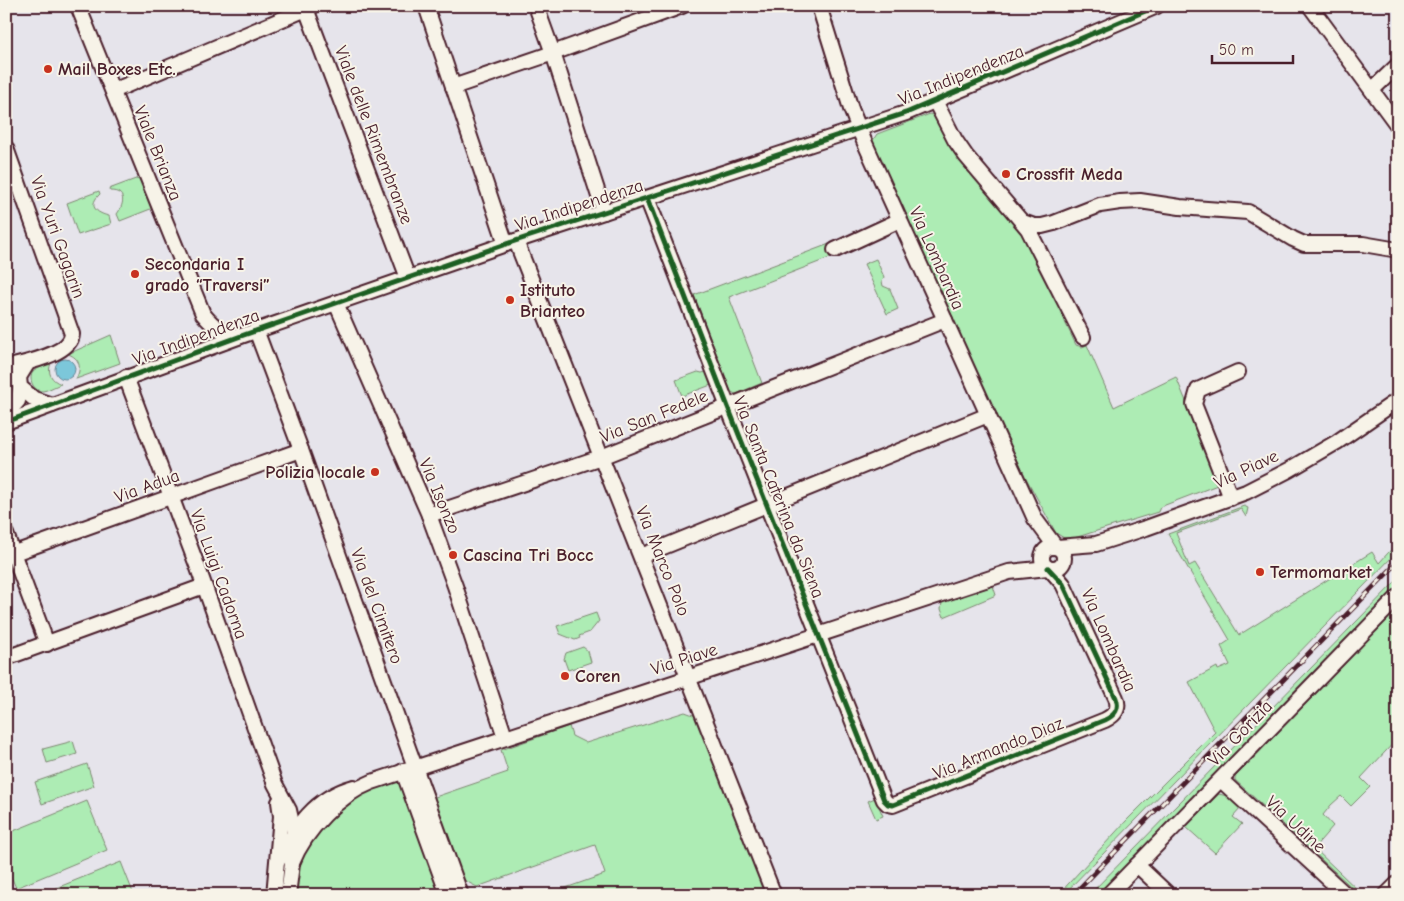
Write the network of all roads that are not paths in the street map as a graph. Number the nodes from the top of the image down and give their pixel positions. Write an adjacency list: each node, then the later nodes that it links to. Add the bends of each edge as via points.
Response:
1 (78, 6): 13 (street, Viale Brianza)
2 (426, 6): 11 (street, Via Marco Polo)
3 (536, 6): 9 (street)
4 (682, 6): 9 (street)
5 (819, 6): 16 (street, Via Lombardia)
6 (1157, 6): 14 (street, Via Indipendenza)
7 (1310, 6): 12 (street)
8 (308, 7): 13 (street); 25 (street, Viale delle Rimembranze)
9 (553, 53): 11 (street); 19 (street)
10 (1398, 66): 12 (street)
11 (453, 87): 22 (street, Via Marco Polo)
12 (1372, 90): 15 (street)
13 (113, 91): 27 (street, Viale Brianza)
14 (936, 101): 16 (street, Via Indipendenza); 21 (street, via 966,156)
15 (1398, 126)
16 (859, 128): 18 (street, Via Indipendenza); 20 (street, Via Lombardia)
17 (6, 148): 33 (street, Via Yuri Gagarin, via 72,340 65,347)
18 (647, 198): 19 (street, Via Indipendenza); 40 (street, Via Santa Caterina da Siena)
19 (604, 212): 22 (street, Via Indipendenza)
20 (900, 220): 23 (street); 28 (street, Via Lombardia)
21 (1023, 222): 24 (street, via 1042,226 1100,205 1140,201 1248,212 1304,244 1363,244); 31 (street)
22 (511, 242): 25 (street, Via Indipendenza); 45 (street, Via Marco Polo)
23 (835, 250)
24 (1398, 250)
25 (408, 278): 26 (street, Via Indipendenza)
26 (336, 302): 29 (street, Via Indipendenza); 49 (street, Via Isonzo)
27 (203, 314): 30 (street, Viale Brianza, via 221,331); 32 (street, Viale Brianza, via 208,335)
28 (945, 320): 40 (street, Via San Fedele); 42 (street, Via Lombardia)
29 (256, 330): 30 (street, Via Indipendenza); 44 (street, Via del Cimitero)
30 (241, 336): 32 (street, Via Indipendenza)
31 (1083, 337)
32 (201, 350): 36 (street, Via Indipendenza)
33 (27, 364): 34 (street); 37 (street, via 19,377)
34 (6, 368)
35 (1238, 372): 47 (street, via 1198,390 1194,404)
36 (126, 377): 39 (street, Via Indipendenza); 46 (street, Via Luigi Cadorna)
37 (20, 387): 39 (street, via 34,399); 41 (street, via 18,401)
38 (1398, 400): 47 (street, Via Piave, via 1310,458)
39 (52, 405): 43 (street, Via Indipendenza)
40 (728, 407): 45 (street, Via San Fedele); 48 (street, Via Santa Caterina da Siena)
41 (6, 414)
42 (988, 415): 48 (street); 52 (street, Via Lombardia)
43 (6, 422)
44 (301, 450): 46 (street, Via Adua); 65 (street, Via del Cimitero)
45 (601, 457): 49 (street, Via San Fedele); 54 (street, Via Marco Polo)
46 (171, 497): 53 (street, Via Adua); 57 (street, Via Luigi Cadorna)
47 (1231, 498): 51 (street, Via Piave)
48 (767, 506): 54 (street); 59 (street, Via Santa Caterina da Siena)
49 (429, 515): 64 (street, Via Isonzo)
50 (6, 534): 53 (street)
51 (1096, 544): 52 (street, Via Piave); 55 (street, Via Piave)
52 (1049, 550): 55 (street, via 1042,561); 55 (street, via 1063,554); 56 (street, Via Piave)
53 (10, 555): 60 (street)
54 (641, 556): 62 (street, Via Marco Polo)
55 (1055, 566): 56 (street, Via Piave); 63 (street, Via Lombardia, via 1116,698)
56 (1009, 572): 59 (street, Via Piave)
57 (204, 586): 60 (street); 68 (street, Via Luigi Cadorna)
58 (1398, 598): 66 (street, Via Gorizia)
59 (819, 635): 62 (street, Via Piave); 70 (street, Via Santa Caterina da Siena)
60 (48, 644): 61 (street)
61 (6, 658)
62 (688, 677): 64 (street, Via Piave); 80 (street, Via Marco Polo)
63 (1116, 712): 70 (street, Via Armando Diaz, via 1105,720 893,805)
64 (505, 738): 65 (street, Via Piave)
65 (408, 769): 67 (street, Via Piave); 78 (street, Via del Cimitero); 79 (street, Via del Cimitero)
66 (1220, 780): 74 (street, Via Gorizia); 83 (street, Via Udine)
67 (372, 782): 69 (street, Via Piave); 73 (street, Via Piave, via 349,795 319,821)
68 (278, 789): 69 (street, Via Piave, via 288,802 301,805); 71 (street, Via Luigi Cadorna, via 289,810); 72 (street, Via Luigi Cadorna, via 282,816)
69 (328, 797): 71 (street, Via Piave, via 305,817)
70 (888, 804)
71 (294, 832): 72 (street, Via Luigi Cadorna); 73 (street, Via Luigi Cadorna, via 296,843)
72 (278, 861): 76 (street, Via Luigi Cadorna)
73 (292, 863): 77 (street, Via Luigi Cadorna)
74 (1137, 865): 81 (street, Via Gorizia); 82 (street)
75 (1398, 883): 84 (street)
76 (274, 895)
77 (288, 895)
78 (448, 895)
79 (461, 895)
80 (774, 895)
81 (1108, 895)
82 (1169, 895)
83 (1346, 895)
84 (1386, 895)

